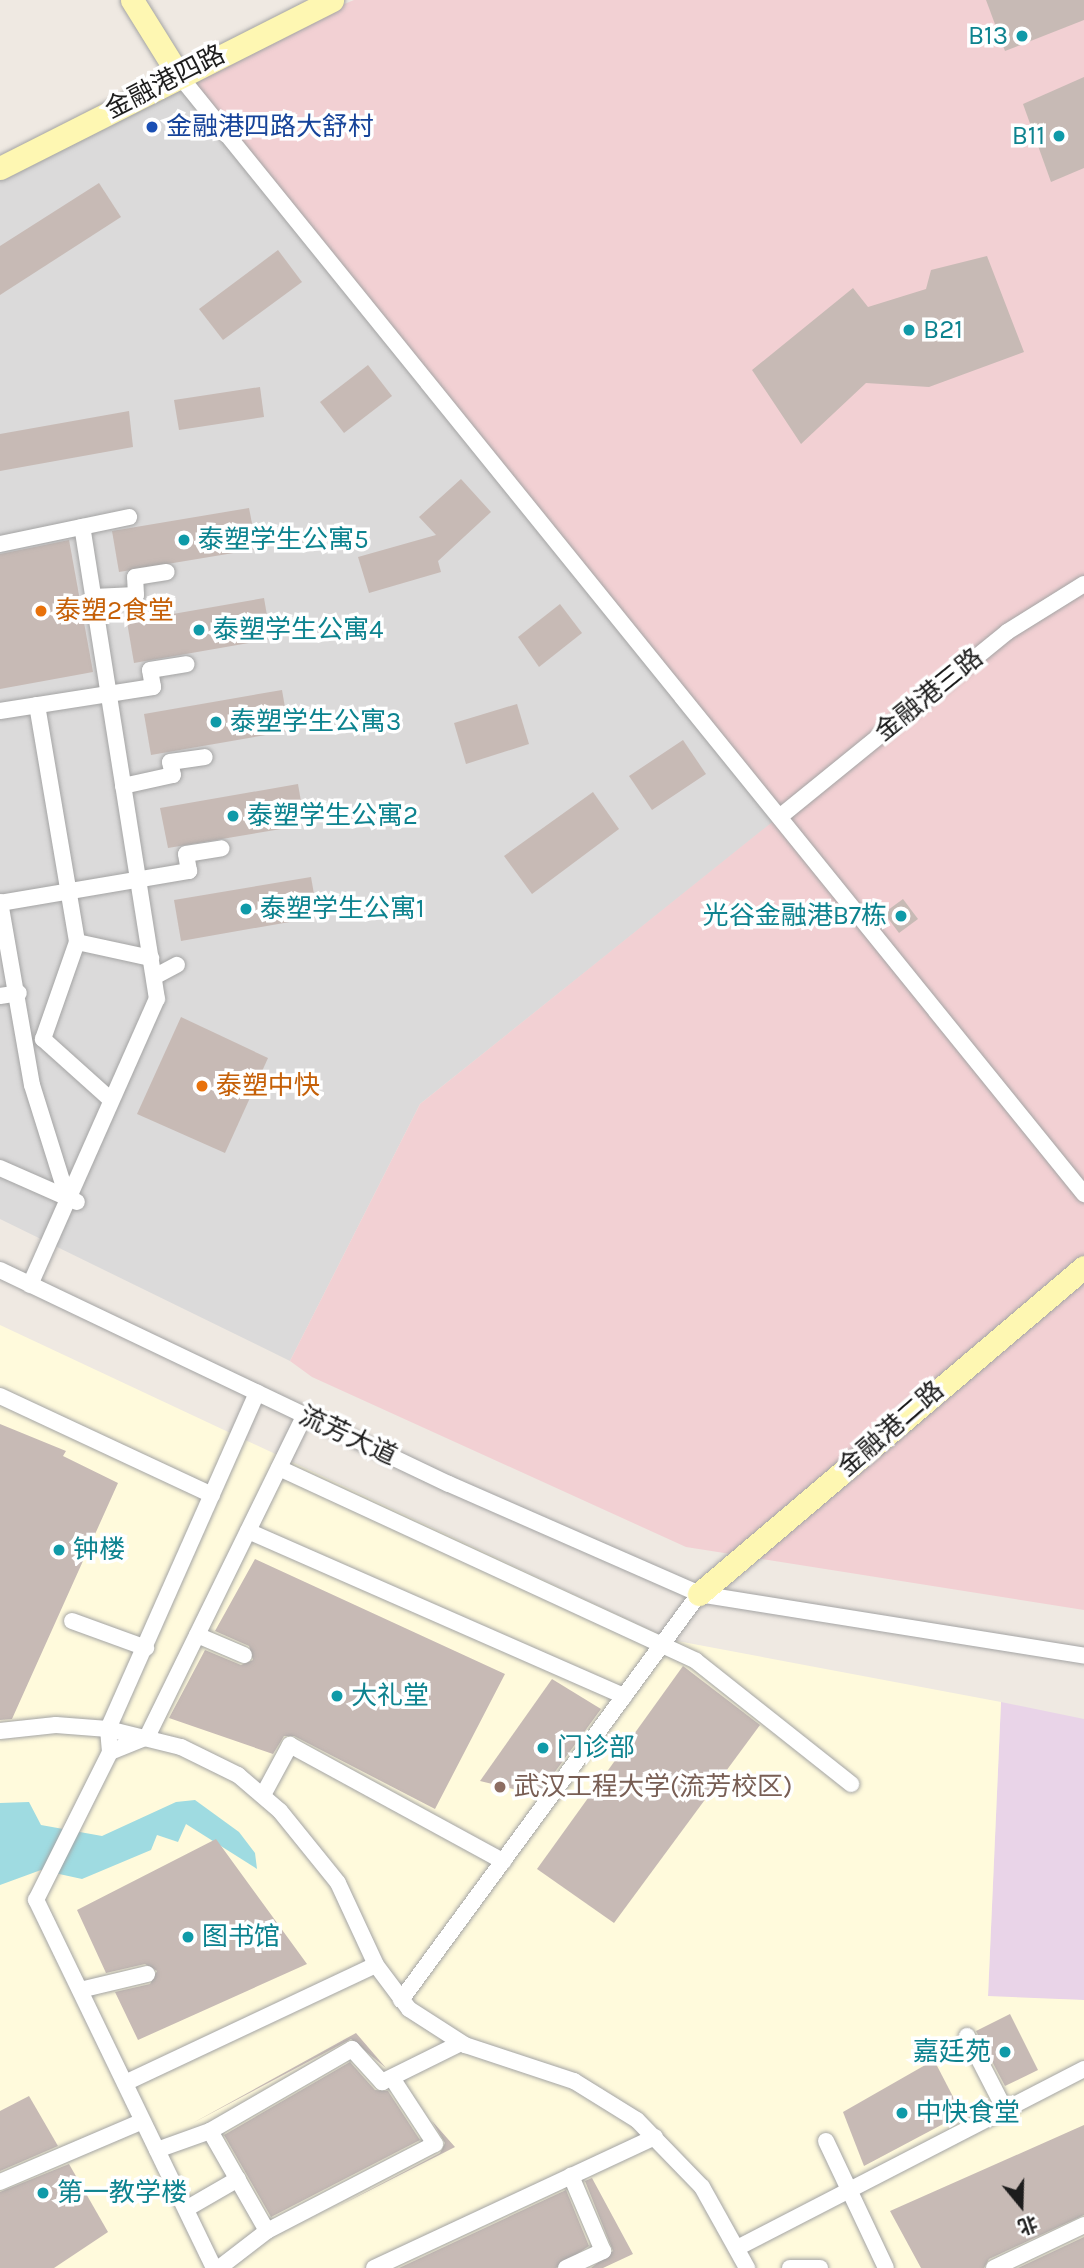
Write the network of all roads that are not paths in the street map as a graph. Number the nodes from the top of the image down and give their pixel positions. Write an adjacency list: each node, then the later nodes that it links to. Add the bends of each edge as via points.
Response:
1 (132, 0): 3 (street)
2 (332, 0): 3 (street, 金融港四路)
3 (177, 74): 4 (street, 金融港四路); 17 (street)
4 (0, 169)
5 (129, 517): 6 (street)
6 (82, 527): 7 (street); 10 (street)
7 (0, 544)
8 (167, 572): 10 (street, via 135,577 136,595)
9 (1084, 584): 17 (street, 金融港三路, via 1007,632)
10 (93, 597): 12 (street)
11 (187, 664): 12 (street, via 150,670 153,687)
12 (108, 692): 13 (street); 16 (street)
13 (37, 705): 14 (street); 20 (street)
14 (0, 711)
15 (205, 757): 16 (street, via 170,762 173,775)
16 (123, 786): 19 (street)
17 (782, 815): 30 (street)
18 (222, 848): 19 (street, via 186,854 189,871)
19 (138, 880): 20 (street); 23 (street)
20 (69, 892): 21 (street); 22 (street)
21 (0, 903): 26 (street)
22 (77, 942): 23 (street); 28 (street, via 43,1039)
23 (151, 958): 25 (street)
24 (177, 965): 25 (street)
25 (154, 977): 28 (street, via 157,999)
26 (19, 993): 27 (street); 31 (street, via 36,1105)
27 (0, 996)
28 (111, 1100): 31 (street)
29 (0, 1168): 31 (street)
30 (1084, 1194)
31 (72, 1199): 34 (street)
32 (1084, 1267): 41 (street, 金融港二路)
33 (0, 1270): 34 (street, 流芳大道)
34 (30, 1285): 35 (street, 流芳大道)
35 (257, 1392): 37 (street, 流芳大道); 39 (street)
36 (0, 1396): 39 (street)
37 (305, 1415): 38 (street); 41 (street, 流芳大道)
38 (279, 1468): 40 (street); 44 (street)
39 (212, 1495): 45 (street)
40 (248, 1531): 43 (street); 48 (street)
41 (699, 1594): 44 (street); 47 (street, 流芳大道)
42 (72, 1621): 45 (street)
43 (197, 1635): 46 (street); 51 (street)
44 (661, 1646): 48 (street); 53 (street, via 696,1661)
45 (146, 1648): 49 (street)
46 (244, 1656)
47 (1084, 1656)
48 (624, 1696): 55 (street)
49 (108, 1729): 50 (street, via 56,1725); 51 (street); 52 (street)
50 (0, 1731)
51 (147, 1737): 52 (street); 54 (street, via 210,1759)
52 (110, 1752): 58 (street, via 36,1900)
53 (851, 1784)
54 (263, 1795): 55 (street, via 290,1745); 56 (street, via 338,1883)
55 (503, 1861): 59 (street)
56 (376, 1965): 59 (street); 64 (street)
57 (147, 1974): 58 (street)
58 (80, 1990): 64 (street)
59 (401, 2000): 61 (street)
60 (967, 2035): 65 (street)
61 (461, 2043): 63 (street); 68 (street, via 575,2081)
62 (1084, 2070): 65 (street)
63 (392, 2078): 67 (street, via 382,2082 352,2049); 77 (street, via 435,2144)
64 (125, 2083): 66 (street)
65 (1004, 2108): 74 (street)
66 (143, 2121): 70 (street); 73 (street)
67 (210, 2131): 70 (street); 72 (street)
68 (655, 2137): 71 (street); 78 (street, via 702,2187)
69 (826, 2141): 74 (street)
70 (157, 2150): 75 (street)
71 (571, 2176): 81 (street); 82 (street, via 603,2250)
72 (237, 2179): 75 (street); 77 (street)
73 (0, 2182)
74 (848, 2190): 78 (street); 79 (street)
75 (186, 2209): 80 (street)
76 (1084, 2225): 86 (street)
77 (267, 2231): 80 (street)
78 (739, 2247): 83 (street)
79 (881, 2265)
80 (216, 2268)
81 (374, 2268)
82 (566, 2268)
83 (747, 2268)
84 (790, 2268): 85 (street)
85 (820, 2268)
86 (994, 2268)

